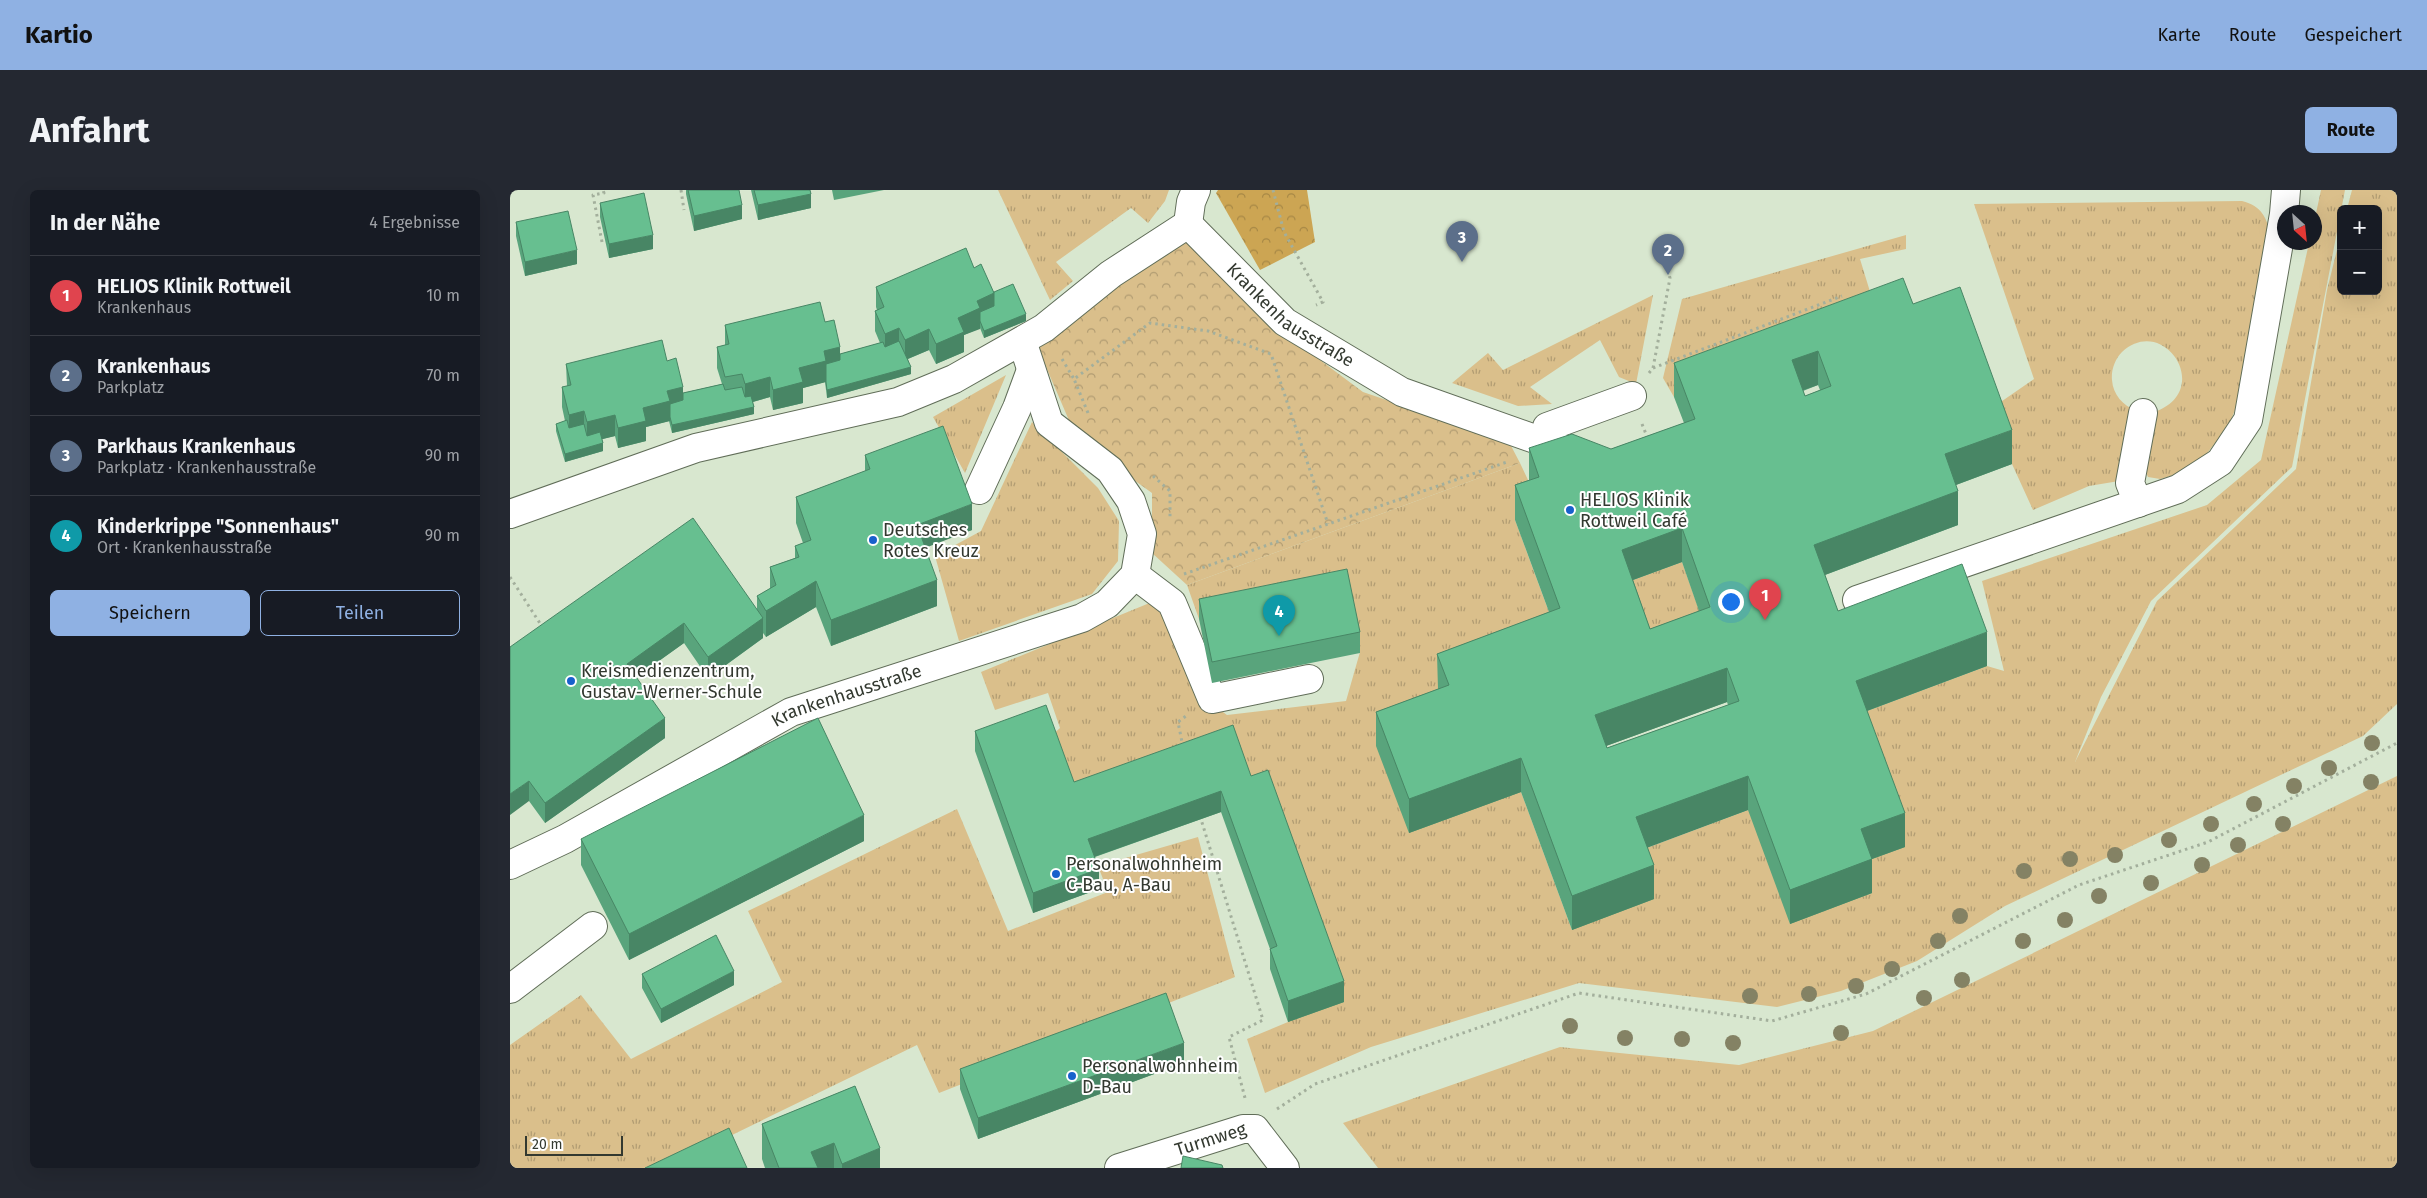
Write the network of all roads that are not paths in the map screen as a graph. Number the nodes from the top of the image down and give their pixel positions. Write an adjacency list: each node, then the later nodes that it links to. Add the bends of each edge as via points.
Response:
1 (1196, 190): 3 (street)
2 (2286, 190): 11 (street, via 2248,420 2220,462 2178,489)
3 (1188, 224): 4 (street, via 1111,274 1044,328); 8 (street, Krankenhausstraße, via 1285,322 1402,392)
4 (1022, 341): 5 (street); 12 (street, via 954,379 898,402 696,448)
5 (1031, 370): 10 (street); 13 (street, via 1049,423 1110,470 1131,501 1142,534)
6 (1632, 396): 8 (street, via 1546,428)
7 (2143, 413): 11 (street, via 2130,483)
8 (1553, 446): 9 (street, Krankenhausstraße)
9 (1601, 462)
10 (979, 490)
11 (2138, 503): 14 (street)
12 (510, 514)
13 (1135, 576): 15 (street, via 1172,603 1212,699); 16 (street, Krankenhausstraße, via 1107,604 1082,618 791,712 565,838)
14 (1856, 600)
15 (1309, 680)
16 (510, 865)
17 (593, 926): 18 (street)
18 (510, 989)
19 (1119, 1168): 20 (street, Turmweg, via 1255,1128)
20 (1285, 1168)

